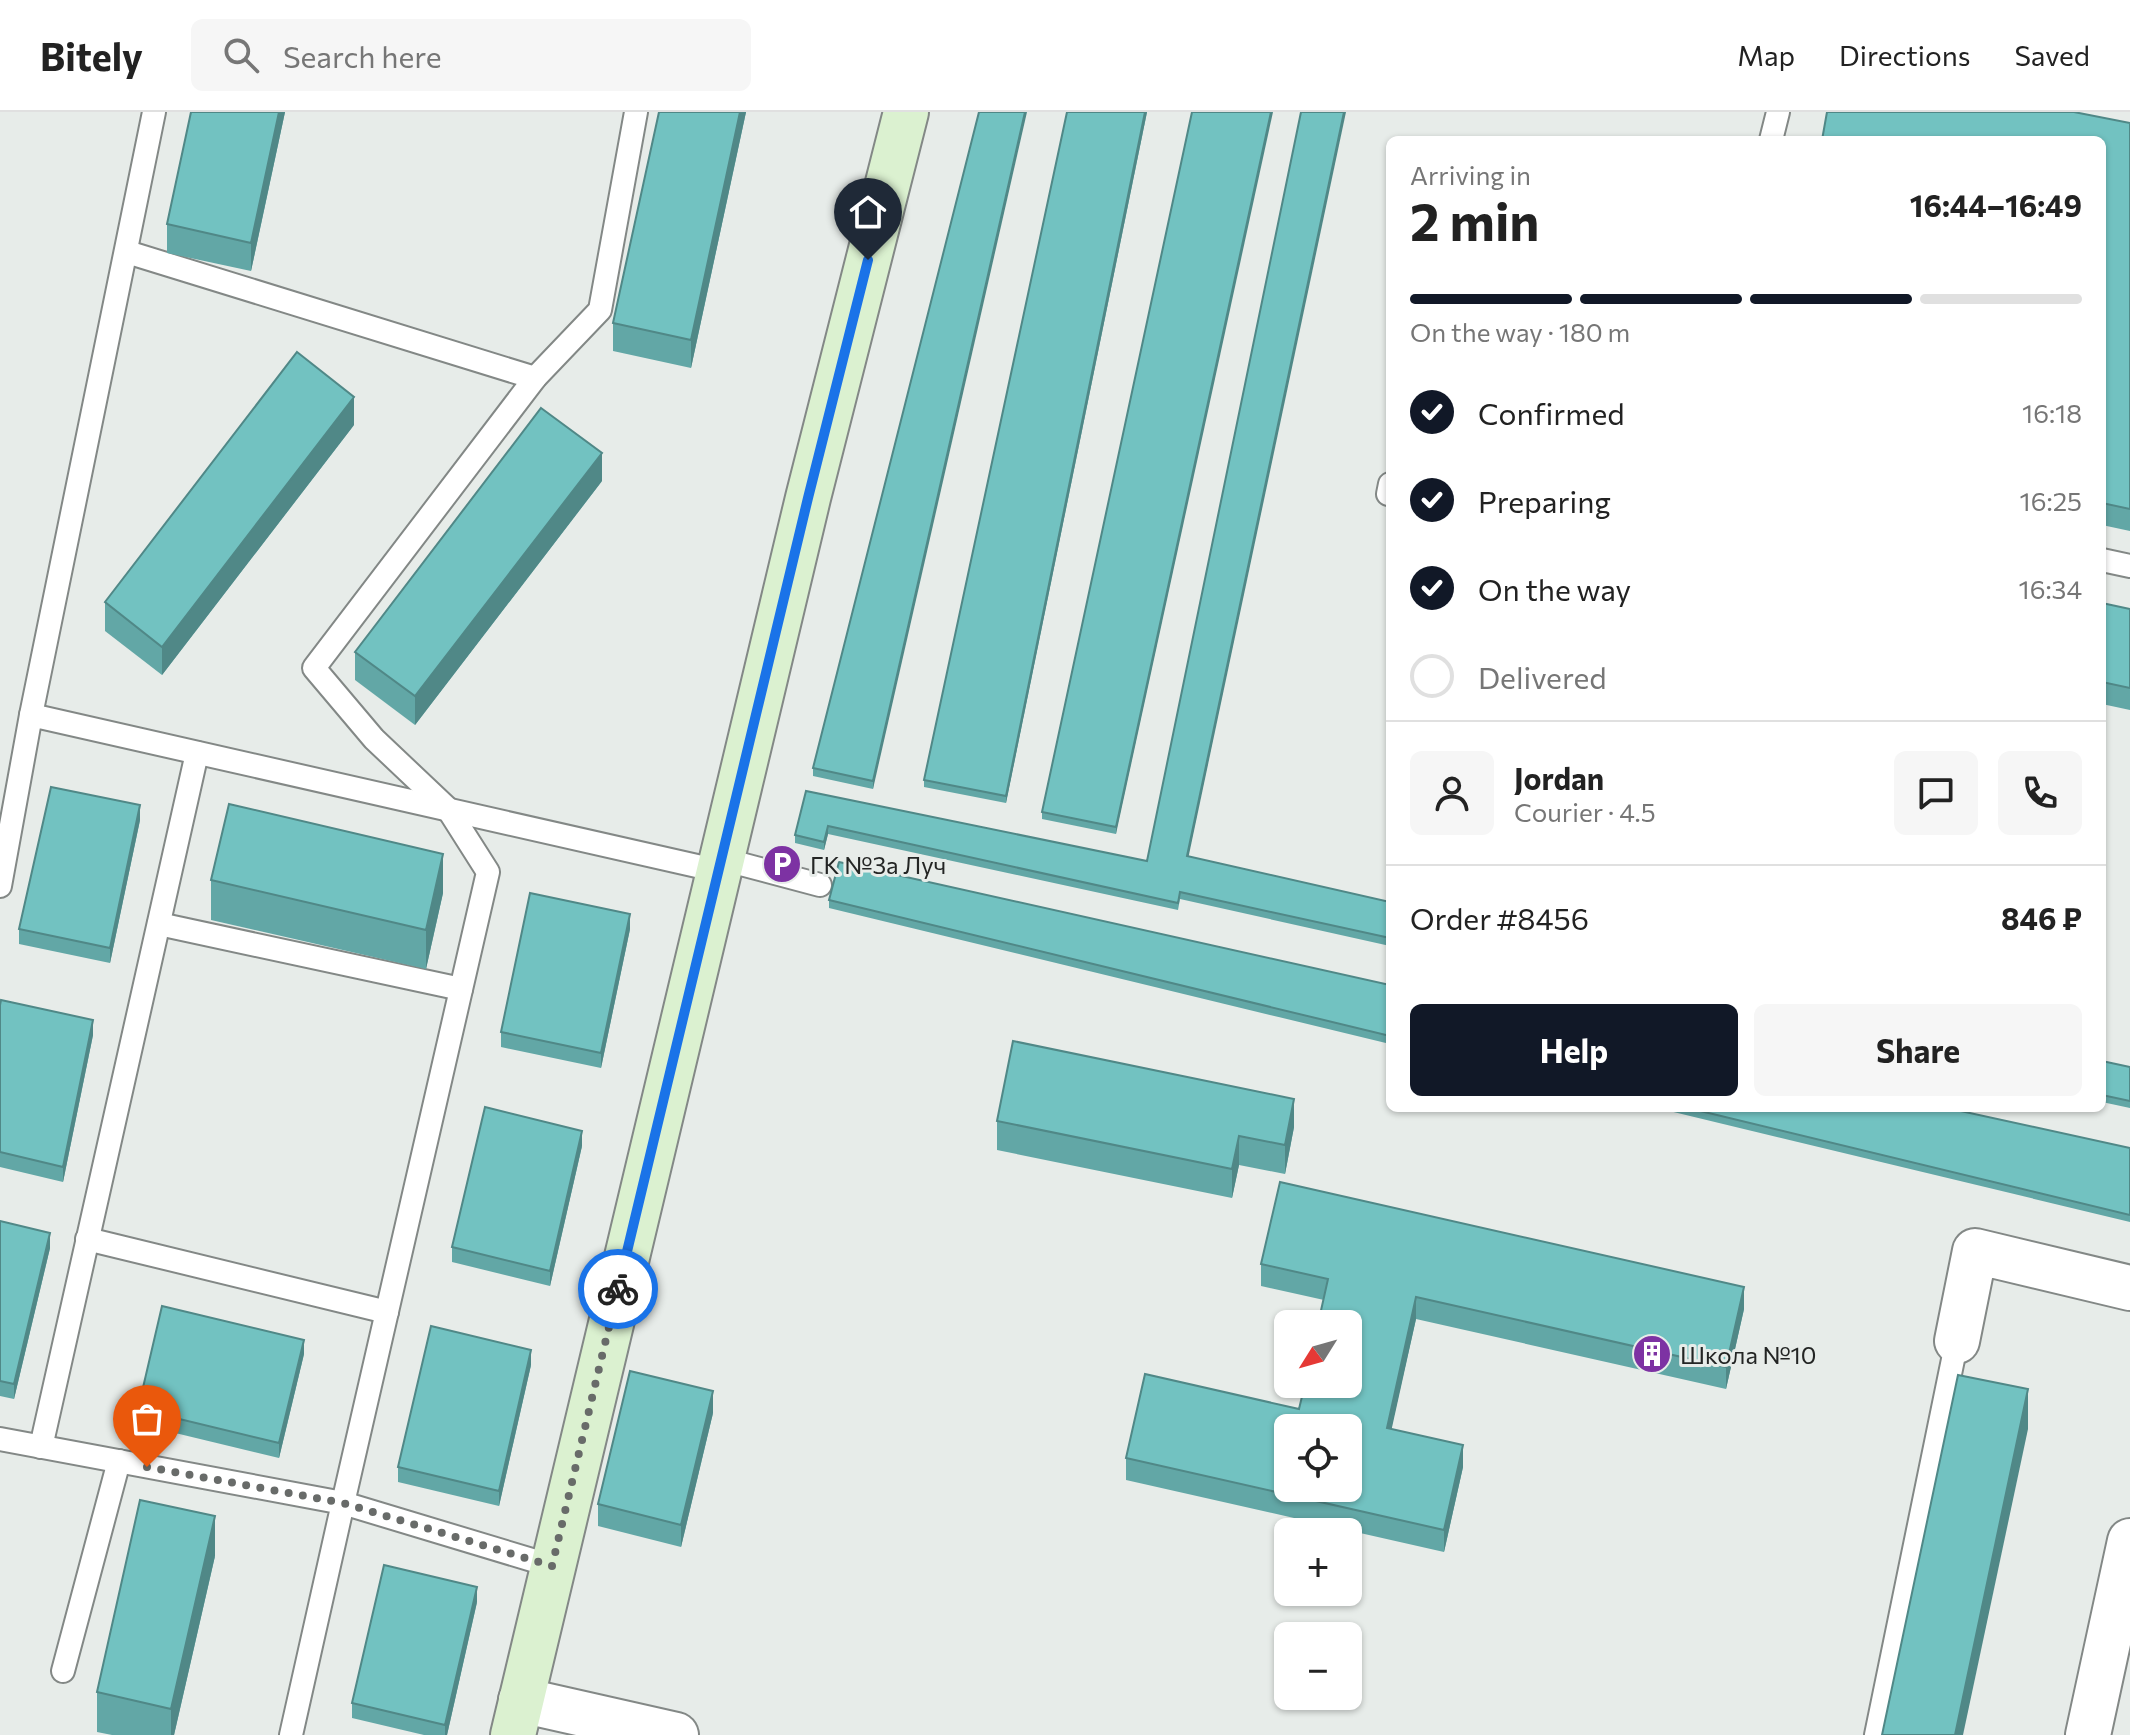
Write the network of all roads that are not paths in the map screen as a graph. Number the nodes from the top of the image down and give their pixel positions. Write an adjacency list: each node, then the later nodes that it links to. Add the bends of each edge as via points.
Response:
1 (154, 112): 6 (lane)
2 (636, 112): 7 (lane, via 600,310)
3 (906, 112): 13 (street)
4 (1778, 112): 5 (lane)
5 (1772, 136)
6 (127, 252): 7 (lane); 10 (lane)
7 (535, 378): 12 (lane, via 314,668 374,739)
8 (2106, 561): 9 (lane)
9 (2130, 566)
10 (31, 715): 11 (lane); 15 (lane)
11 (197, 753): 12 (lane); 16 (lane)
12 (448, 809): 13 (lane); 17 (lane, via 488,872)
13 (720, 865): 14 (lane); 26 (street)
14 (820, 885)
15 (0, 886)
16 (159, 924): 17 (lane); 18 (lane)
17 (461, 989): 20 (lane)
18 (87, 1239): 20 (lane); 22 (lane)
19 (2130, 1288): 31 (lane, via 1975,1251)
20 (387, 1312): 24 (lane)
21 (0, 1439): 22 (lane)
22 (41, 1447): 23 (lane)
23 (119, 1461): 24 (lane); 27 (lane)
24 (343, 1503): 26 (lane); 29 (lane)
25 (2130, 1541): 32 (street)
26 (552, 1566): 28 (street)
27 (63, 1671)
28 (517, 1718): 30 (street)
29 (291, 1735)
30 (676, 1735)
31 (1876, 1735)
32 (2088, 1735)

